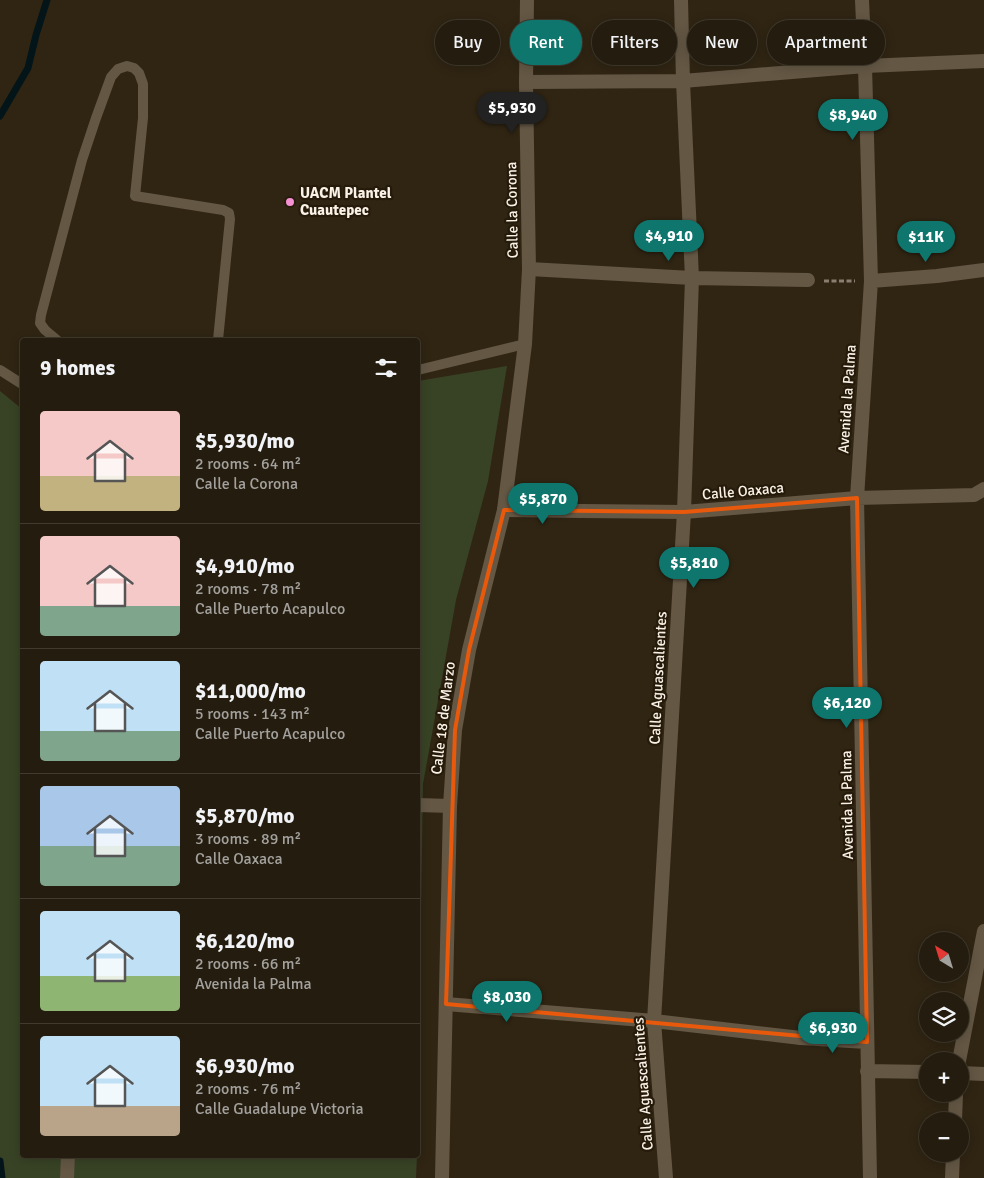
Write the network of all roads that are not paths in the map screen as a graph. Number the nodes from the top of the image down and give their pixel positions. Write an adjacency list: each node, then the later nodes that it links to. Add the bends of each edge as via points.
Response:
1 (527, 0): 7 (street, Calle la Corona)
2 (681, 0): 6 (street, Calle Aguascalientes)
3 (862, 0): 5 (street, Avenida la Palma)
4 (984, 61): 5 (street)
5 (865, 66): 6 (street); 12 (street, Avenida la Palma)
6 (683, 81): 7 (street); 10 (street, Calle Aguascalientes)
7 (526, 82): 8 (street, Calle la Corona)
8 (529, 269): 10 (street); 15 (street, Calle 18 de Marzo)
9 (984, 270): 12 (street)
10 (692, 278): 11 (street); 22 (street, Calle Aguascalientes)
11 (808, 280)
12 (871, 282): 20 (street, Avenida la Palma)
13 (55, 338): 14 (lane, via 40,323 41,315 82,160 111,77 118,69 127,66 139,73 143,84 135,196 229,213)
14 (218, 338)
15 (525, 344): 17 (lane); 21 (street, Calle 18 de Marzo)
16 (0, 370): 18 (lane)
17 (420, 370)
18 (20, 383)
19 (984, 489): 20 (street, Calle Oaxaca, via 974,494)
20 (857, 498): 22 (street, Calle Oaxaca); 28 (street, Avenida la Palma)
21 (504, 510): 22 (street, Calle Oaxaca); 24 (street, Calle 18 de Marzo, via 469,650 455,730)
22 (684, 512): 27 (street, Calle Aguascalientes)
23 (420, 804): 24 (street)
24 (450, 806): 26 (street, Calle 18 de Marzo)
25 (984, 931): 29 (street)
26 (446, 1004): 27 (street); 37 (street, Calle 18 de Marzo)
27 (654, 1021): 28 (street); 38 (street, Calle Aguascalientes)
28 (867, 1042): 30 (street, Avenida la Palma)
29 (961, 1052)
30 (867, 1071): 31 (street); 39 (street, Avenida la Palma)
31 (919, 1072)
32 (969, 1073): 33 (street)
33 (984, 1074)
34 (68, 1158): 36 (street)
35 (953, 1162): 40 (street)
36 (67, 1178)
37 (442, 1178)
38 (666, 1178)
39 (870, 1178)
40 (952, 1178)

